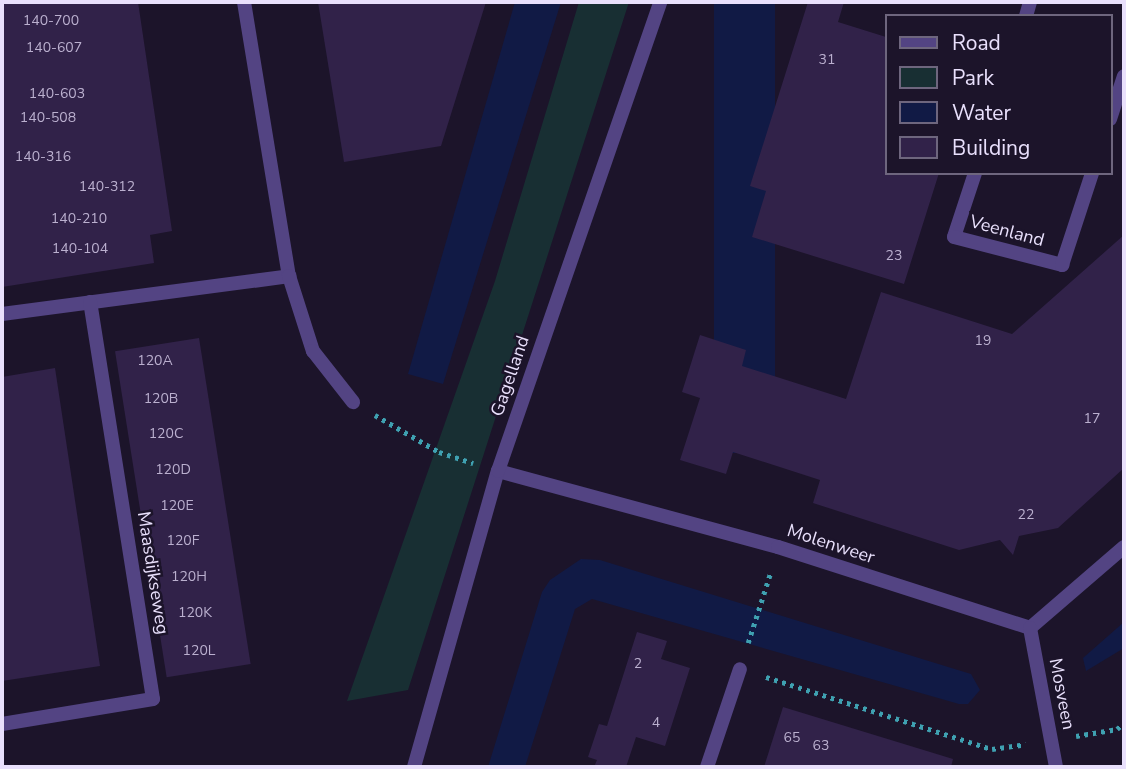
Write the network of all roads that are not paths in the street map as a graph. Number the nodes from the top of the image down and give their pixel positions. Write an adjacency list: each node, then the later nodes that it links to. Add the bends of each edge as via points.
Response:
1 (244, 2): 7 (street)
2 (660, 2): 11 (street, Gagelland)
3 (1124, 76): 4 (street)
4 (1112, 113)
5 (974, 175): 6 (street, Veenland, via 954,237 1062,265)
6 (1091, 175)
7 (289, 276): 8 (street); 10 (street, via 313,351)
8 (90, 302): 9 (street); 15 (street, Maasdijkseweg, via 153,699)
9 (2, 314)
10 (353, 402)
11 (498, 471): 13 (street, Molenweer, via 778,547); 16 (street, Gagelland)
12 (1124, 547): 13 (street)
13 (1030, 628): 18 (street, Mosveen)
14 (740, 669): 17 (street)
15 (2, 724)
16 (414, 767)
17 (707, 767)
18 (1056, 767)

